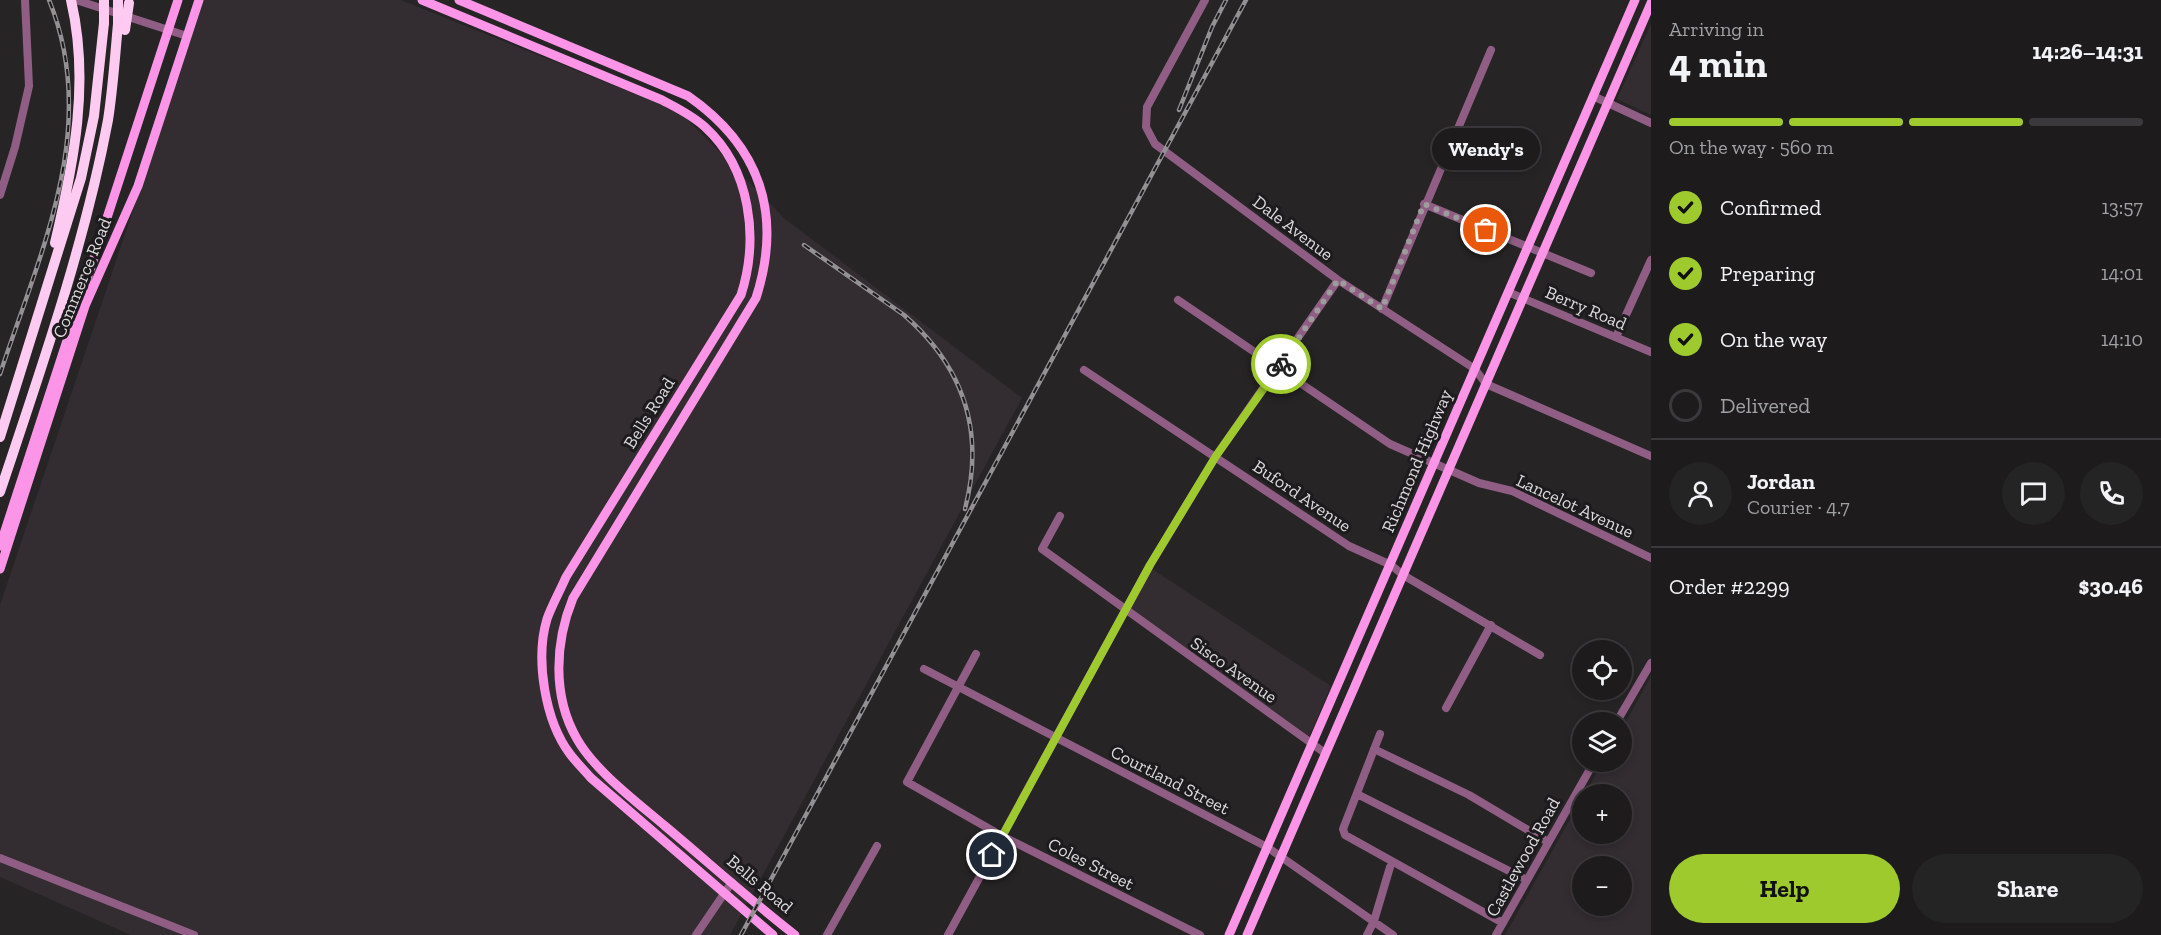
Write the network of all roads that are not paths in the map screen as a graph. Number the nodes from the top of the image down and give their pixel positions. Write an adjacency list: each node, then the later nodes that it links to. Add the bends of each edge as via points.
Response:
1 (25, 0): 20 (street, via 29,86)
2 (74, 0): 12 (street); 31 (highway, via 81,69 78,123)
3 (104, 0): 31 (highway, bridge, via 93,116 81,178)
4 (178, 0): 12 (main road, Commerce Road)
5 (199, 0): 13 (main road, Commerce Road)
6 (422, 0): 16 (main road, Bells Road)
7 (459, 0): 15 (main road, Bells Road)
8 (1205, 0): 26 (street, Dale Avenue, via 1147,106 1146,128 1155,144)
9 (1635, 0): 17 (main road, Richmond Highway)
10 (125, 1): 45 (highway, bridge, via 94,189 69,284)
11 (1651, 3): 18 (main road, Richmond Highway)
12 (169, 31): 13 (street); 49 (main road, Commerce Road)
13 (187, 36): 52 (main road, Commerce Road, via 138,186 82,313)
14 (1491, 50): 21 (street)
15 (606, 61): 16 (main road); 35 (main road, Bells Road, via 688,96 713,113 754,168 766,227 763,274 756,298)
16 (602, 74): 33 (main road, Bells Road, via 662,100 699,122 719,142 744,192 750,224 749,269 741,295)
17 (1593, 96): 18 (street); 22 (main road, Richmond Highway)
18 (1608, 103): 19 (street); 23 (main road, Richmond Highway)
19 (1651, 123)
20 (0, 195)
21 (1424, 204): 22 (street); 30 (street)
22 (1528, 248): 23 (street); 27 (main road, Richmond Highway)
23 (1542, 254): 25 (street); 28 (main road, Richmond Highway)
24 (1651, 260): 32 (street)
25 (1591, 273)
26 (1338, 280): 30 (street, Dale Avenue); 36 (street)
27 (1508, 292): 28 (street, Berry Road); 37 (main road, Richmond Highway)
28 (1523, 298): 32 (street, Berry Road); 39 (main road, Richmond Highway)
29 (1178, 300): 36 (street, Lancelot Avenue)
30 (1382, 309): 37 (street, Dale Avenue)
31 (33, 335): 40 (highway)
32 (1616, 337): 34 (street, Berry Road)
33 (709, 346): 35 (main road); 46 (main road, Bells Road)
34 (1651, 352)
35 (722, 353): 48 (main road, Bells Road)
36 (1278, 368): 41 (street); 43 (street, Lancelot Avenue, via 1390,444)
37 (1475, 369): 39 (street, Dale Avenue); 43 (main road, Richmond Highway)
38 (1084, 370): 41 (street, Buford Avenue)
39 (1486, 384): 42 (street); 44 (main road, Richmond Highway)
40 (0, 437)
41 (1216, 456): 51 (street, Buford Avenue, via 1349,546); 54 (street)
42 (1651, 456)
43 (1434, 463): 44 (street, Lancelot Avenue); 51 (main road, Richmond Highway)
44 (1448, 469): 50 (street, Lancelot Avenue, via 1479,483 1512,491); 53 (main road, Richmond Highway)
45 (0, 492)
46 (608, 511): 48 (main road); 71 (main road, Bells Road, via 566,577 547,621 545,682 557,730 569,753)
47 (1060, 516): 54 (street, Sisco Avenue, via 1042,549)
48 (620, 520): 70 (main road, Bells Road, via 573,598 563,623 559,683 577,740 611,779)
49 (0, 546)
50 (1651, 558)
51 (1390, 565): 53 (street, Buford Avenue); 65 (main road, Richmond Highway)
52 (0, 569)
53 (1402, 575): 55 (street, Buford Avenue); 67 (main road, Richmond Highway)
54 (1126, 611): 64 (street); 65 (street, Sisco Avenue)
55 (1491, 624): 57 (street, Buford Avenue); 61 (street)
56 (976, 654): 60 (street)
57 (1540, 655)
58 (1651, 663): 62 (street)
59 (924, 669): 60 (street, Courtland Street)
60 (957, 686): 64 (street, Courtland Street); 72 (street, Coles Street, via 908,782)
61 (1446, 708)
62 (1623, 712)
63 (1380, 734): 66 (street)
64 (1056, 738): 72 (street); 75 (street, Courtland Street)
65 (1312, 744): 67 (street, Sisco Avenue); 75 (main road, Richmond Highway)
66 (1374, 748): 69 (street); 73 (street, via 1469,795)
67 (1325, 753): 76 (main road, Richmond Highway)
68 (1588, 772): 73 (street, Castlewood Road)
69 (1357, 794): 79 (street); 83 (street, via 1343,829 1345,835)
70 (643, 807): 71 (main road); 80 (main road, Bells Road)
71 (634, 815): 81 (main road, Bells Road)
72 (1002, 836): 84 (street); 90 (street, Coles Street)
73 (1548, 842): 79 (street, Castlewood Road)
74 (877, 846): 89 (street)
75 (1268, 847): 76 (street, Courtland Street); 91 (main road, Richmond Highway)
76 (1281, 855): 82 (street, Courtland Street); 92 (main road, Richmond Highway)
77 (0, 858): 85 (street)
78 (1390, 867): 82 (street)
79 (1527, 880): 83 (street, Castlewood Road)
80 (732, 882): 81 (street); 88 (main road, Bells Road)
81 (724, 894): 86 (street); 87 (main road, Bells Road)
82 (1374, 921): 93 (street); 94 (street, Courtland Street)
83 (1503, 923): 95 (street, Castlewood Road)
84 (951, 934)
85 (194, 935)
86 (696, 935)
87 (773, 935)
88 (795, 935)
89 (827, 935)
90 (1200, 935)
91 (1229, 935)
92 (1247, 935)
93 (1367, 935)
94 (1393, 935)
95 (1496, 935)

